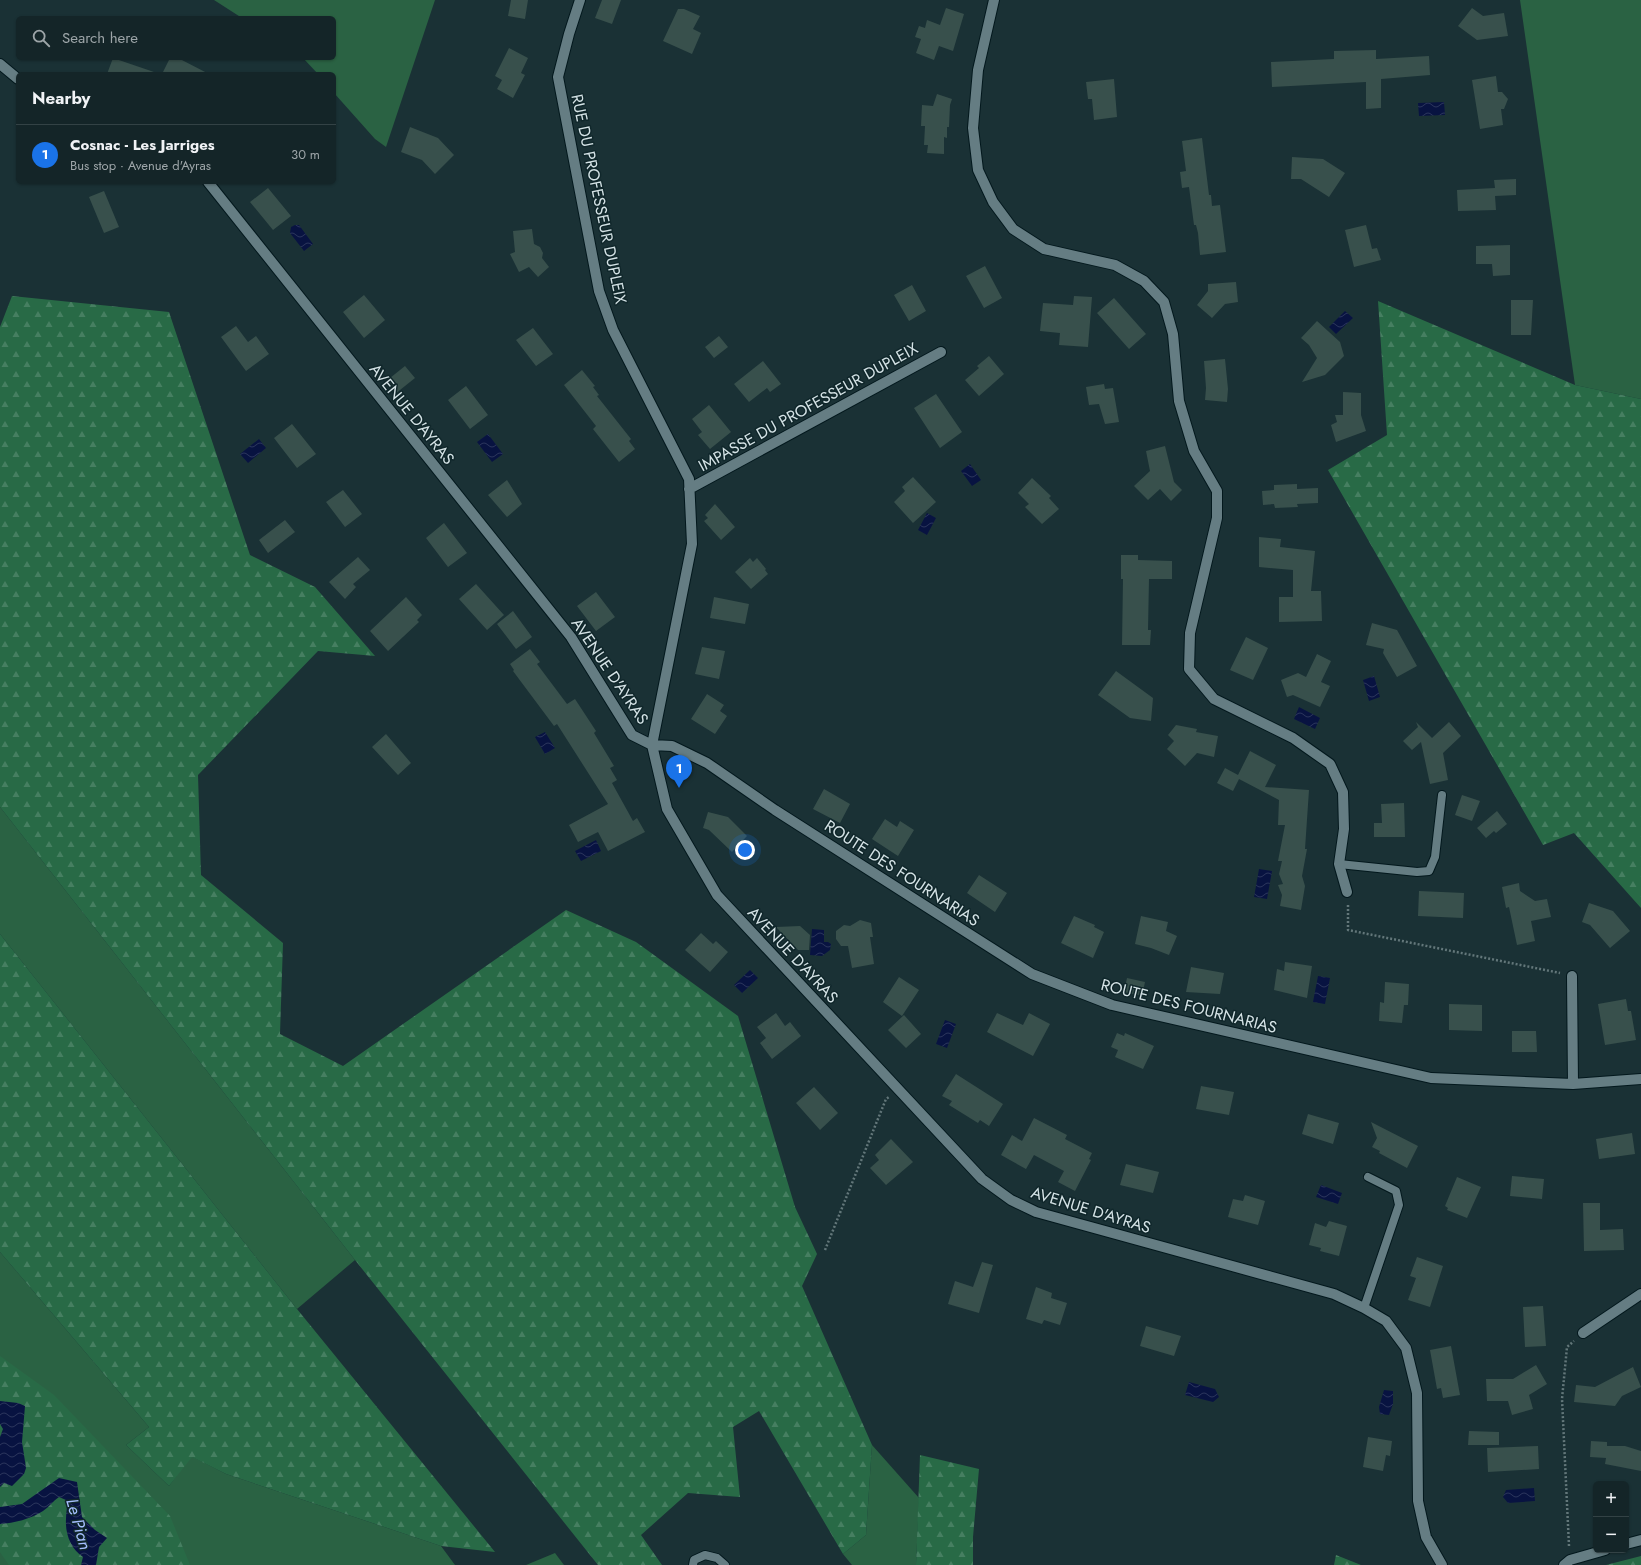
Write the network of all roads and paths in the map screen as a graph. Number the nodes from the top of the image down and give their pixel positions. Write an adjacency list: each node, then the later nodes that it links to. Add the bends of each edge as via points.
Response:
1 (580, 0): 7 (street, RUE DU PROFESSEUR DUPLEIX, via 558,77 599,291 613,330 689,479)
2 (994, 0): 10 (street, via 978,70 973,128 978,170 993,202 1013,229 1044,249 1115,265 1144,281 1164,302 1173,334 1179,402 1194,451 1217,491 1217,518 1190,633 1189,669 1214,699 1293,738 1330,764 1343,792 1344,829)
3 (0, 64): 4 (street)
4 (16, 78)
5 (210, 184): 8 (street, AVENUE D'AYRAS, via 571,637 632,735)
6 (941, 352): 7 (street, IMPASSE DU PROFESSEUR DUPLEIX)
7 (689, 489): 8 (street, RUE DU PROFESSEUR DUPLEIX, via 692,544)
8 (652, 745): 14 (street, ROUTE DES FOURNARIAS, via 672,746 707,763 775,810 1032,974 1112,1005 1431,1078); 15 (street, AVENUE D'AYRAS, via 667,809 717,895)
9 (1442, 795): 10 (lane, via 1435,857 1429,871)
10 (1339, 864): 11 (street)
11 (1347, 892): 12 (path, via 1348,930)
12 (1572, 976): 14 (street)
13 (1641, 1079): 14 (street, ROUTE DES FOURNARIAS)
14 (1573, 1084)
15 (898, 1089): 17 (path, via 886,1099); 19 (street, AVENUE D'AYRAS, via 982,1178 1011,1200 1030,1209 1334,1294)
16 (1368, 1177): 19 (lane, via 1396,1191 1399,1205)
17 (825, 1250)
18 (1641, 1294): 20 (street)
19 (1364, 1308): 27 (street, AVENUE D'AYRAS, via 1386,1321 1406,1348 1417,1393 1418,1501 1426,1537)
20 (1583, 1333): 24 (path, via 1567,1347 1562,1400)
21 (1641, 1540): 22 (street)
22 (1629, 1543)
23 (1596, 1553): 24 (street)
24 (1567, 1563)
25 (693, 1565): 26 (lane, via 694,1560 705,1555 717,1558)
26 (725, 1565)
27 (1442, 1565)

